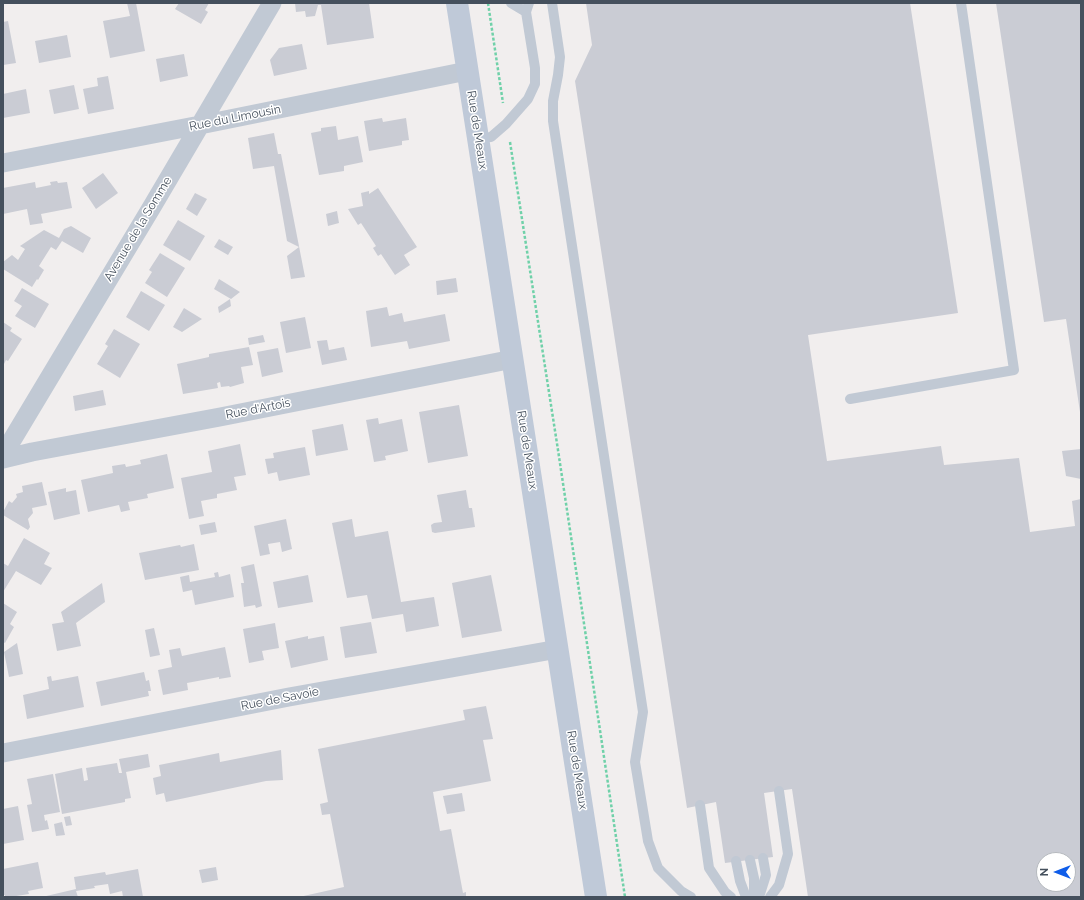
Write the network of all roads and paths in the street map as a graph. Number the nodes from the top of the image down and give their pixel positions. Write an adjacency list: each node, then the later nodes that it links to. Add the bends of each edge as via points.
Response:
1 (272, 3): 10 (street, Avenue de la Somme)
2 (456, 3): 8 (main road, Rue de Meaux)
3 (488, 3): 9 (path)
4 (511, 3): 7 (lane)
5 (552, 3): 27 (lane, via 560,57 553,101 553,121 643,712 635,762 648,841 658,868 681,891)
6 (961, 3): 15 (lane, via 1014,370)
7 (526, 6): 11 (lane, via 535,84 528,100 506,124 491,137)
8 (468, 71): 10 (street, Rue du Limousin); 11 (main road, Rue de Meaux)
9 (504, 105)
10 (200, 125): 13 (street, Rue du Limousin); 16 (street, Avenue de la Somme)
11 (478, 138): 14 (main road, Rue de Meaux)
12 (509, 139): 26 (path)
13 (3, 163)
14 (513, 359): 17 (street, Rue d'Artois); 18 (main road, Rue de Meaux)
15 (850, 399)
16 (3, 455)
17 (3, 459)
18 (558, 649): 19 (street, Rue de Savoie, via 289,697); 25 (main road, Rue de Meaux)
19 (3, 753)
20 (779, 791): 32 (lane, via 788,854 779,886)
21 (700, 805): 28 (lane, via 709,868)
22 (763, 858): 31 (lane, via 766,875)
23 (750, 860): 30 (lane, via 754,878)
24 (736, 862): 29 (lane)
25 (596, 897)
26 (625, 897)
27 (692, 897)
28 (730, 897)
29 (746, 897)
30 (754, 897)
31 (759, 897)
32 (770, 897)

